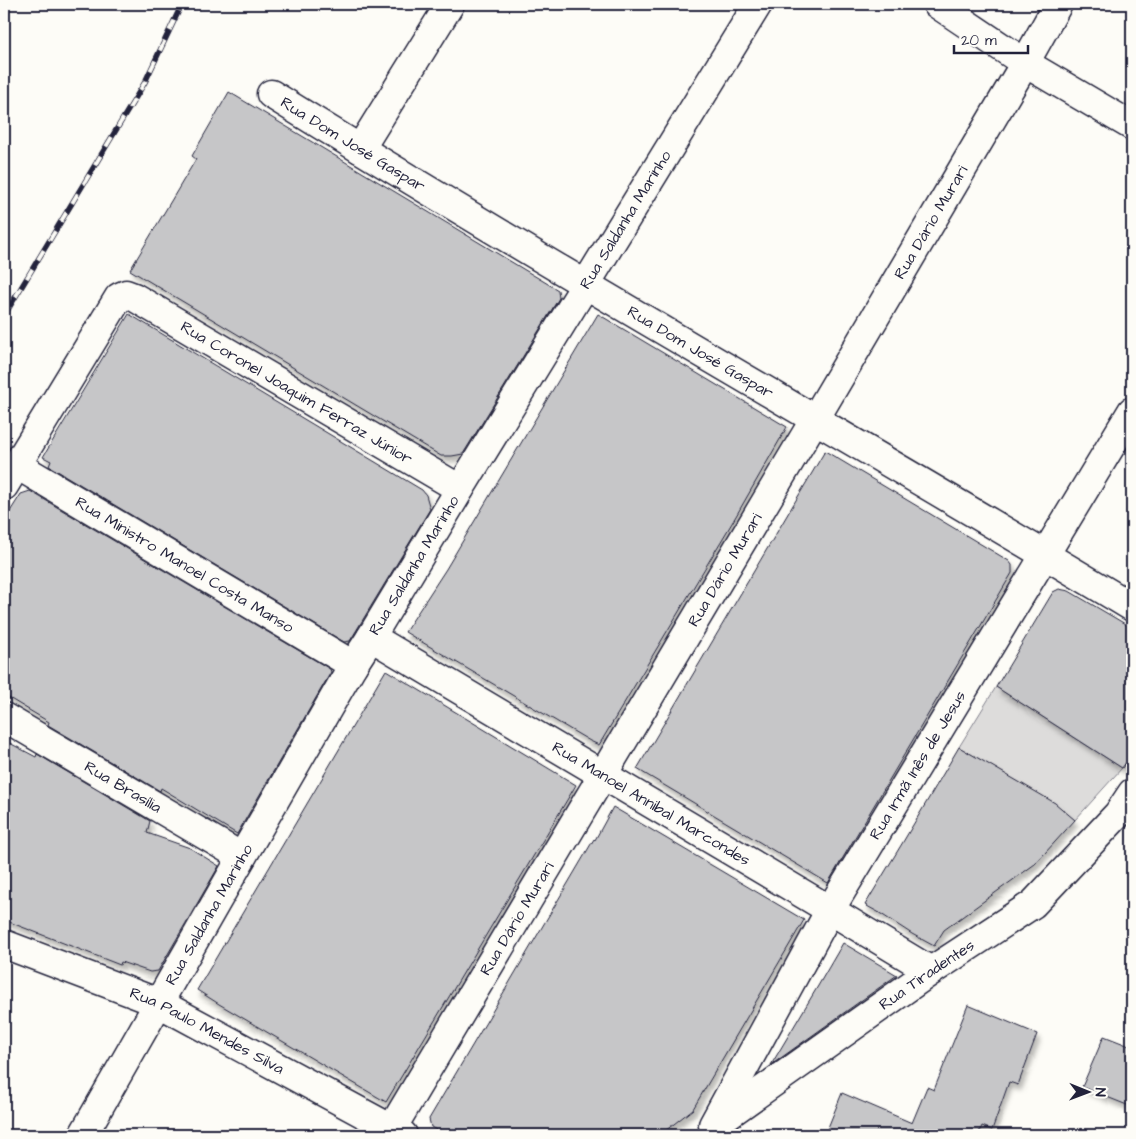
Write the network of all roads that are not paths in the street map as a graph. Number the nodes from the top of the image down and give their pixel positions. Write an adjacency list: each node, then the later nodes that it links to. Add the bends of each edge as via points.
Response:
1 (450, 4): 8 (street)
2 (758, 4): 9 (street, Rua Saldanha Marinho)
3 (937, 4): 5 (street)
4 (1058, 4): 5 (street, Rua Dário Murari)
5 (1025, 63): 7 (street); 11 (street, Rua Dário Murari)
6 (271, 94): 8 (street, Rua Dom José Gaspar)
7 (1132, 126)
8 (360, 149): 9 (street, Rua Dom José Gaspar)
9 (586, 284): 11 (street, Rua Dom José Gaspar); 13 (street, Rua Saldanha Marinho)
10 (1132, 411): 14 (street, Rua Irmã Inês de Jesus)
11 (815, 419): 14 (street, Rua Dom José Gaspar); 19 (street, Rua Dário Murari)
12 (10, 476): 13 (street, Rua Coronel Joaquim Ferraz Júnior, via 119,297 126,294); 17 (street, Rua Ministro Manoel Costa Manso)
13 (460, 489): 16 (street, Rua Saldanha Marinho)
14 (1046, 555): 15 (street, Rua Dom José Gaspar); 22 (street, Rua Irmã Inês de Jesus)
15 (1132, 607)
16 (371, 637): 17 (street, Rua Saldanha Marinho); 19 (street, Rua Manoel Annibal Marcondes)
17 (352, 665): 21 (street, Rua Saldanha Marinho)
18 (4, 717): 21 (street, Rua Brasília)
19 (603, 775): 22 (street, Rua Manoel Annibal Marcondes); 27 (street, Rua Dário Murari)
20 (1132, 794): 24 (street, Rua Tiradentes, via 1118,814 1033,904)
21 (242, 857): 25 (street, Rua Saldanha Marinho)
22 (830, 910): 24 (street, Rua Manoel Annibal Marcondes); 26 (street, Rua Irmã Inês de Jesus)
23 (4, 944): 25 (street, Rua Paulo Mendes Silva)
24 (931, 971): 26 (street, Rua Tiradentes)
25 (159, 1003): 27 (street, Rua Paulo Mendes Silva); 28 (street, Rua Saldanha Marinho)
26 (706, 1130)
27 (394, 1133)
28 (83, 1135)

